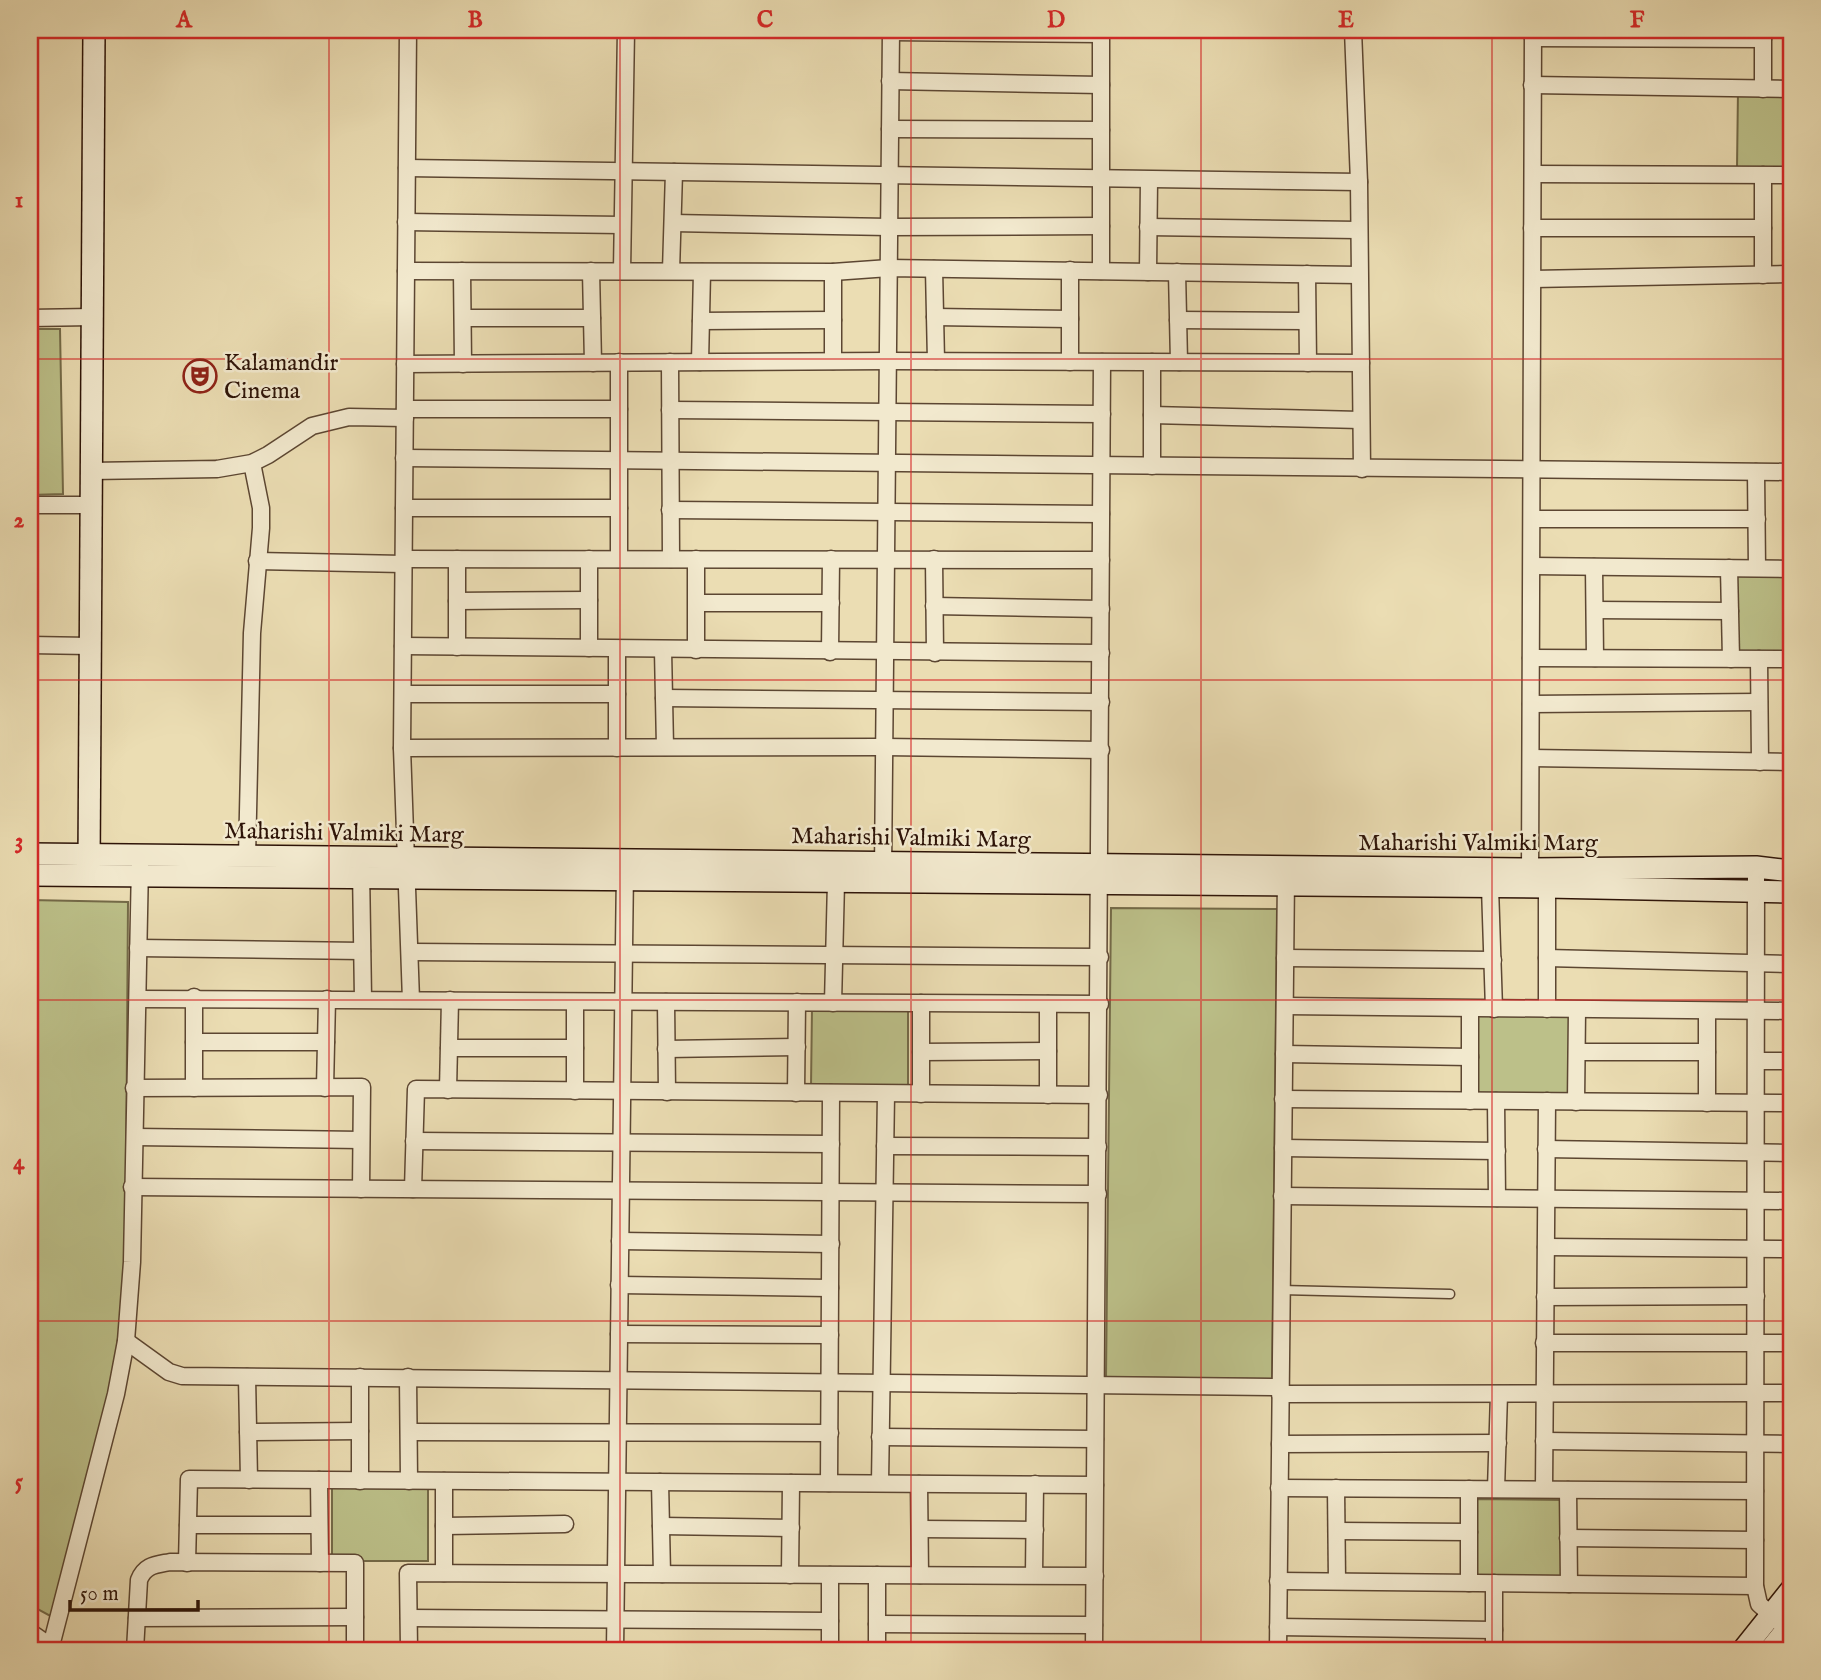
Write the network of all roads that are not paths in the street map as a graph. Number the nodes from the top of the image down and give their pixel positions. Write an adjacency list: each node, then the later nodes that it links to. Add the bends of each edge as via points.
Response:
1 (94, 30): 54 (street)
2 (408, 30): 16 (street)
3 (626, 30): 17 (street)
4 (1353, 30): 25 (street)
5 (891, 31): 6 (street); 9 (street)
6 (1101, 32): 10 (street)
7 (1533, 34): 8 (street); 11 (street)
8 (1763, 35): 12 (street)
9 (890, 81): 10 (street); 14 (street)
10 (1101, 85): 15 (street)
11 (1532, 85): 12 (street); 19 (street)
12 (1763, 89): 13 (street)
13 (1791, 89)
14 (890, 129): 15 (street); 22 (street)
15 (1101, 130): 23 (street)
16 (407, 168): 17 (street); 26 (street)
17 (622, 172): 18 (street); 28 (street)
18 (674, 172): 22 (street); 27 (street)
19 (1533, 174): 20 (street); 32 (street)
20 (1763, 175): 21 (street); 33 (street)
21 (1791, 175)
22 (890, 176): 23 (street); 30 (street)
23 (1101, 179): 24 (street); 29 (street)
24 (1149, 180): 25 (street); 31 (street)
25 (1359, 182): 34 (street)
26 (406, 222): 28 (street); 38 (street)
27 (673, 223): 30 (street); 42 (street)
28 (622, 225): 41 (street)
29 (1101, 226): 30 (street); 43 (street)
30 (889, 227): 35 (street)
31 (1148, 227): 34 (street); 46 (street)
32 (1532, 228): 33 (street); 52 (street)
33 (1763, 228): 51 (street)
34 (1358, 230): 50 (street)
35 (888, 268): 36 (street); 45 (street); 63 (street)
36 (934, 269): 37 (street); 55 (street)
37 (1070, 270): 43 (street); 58 (street)
38 (406, 271): 39 (street); 76 (street)
39 (462, 271): 40 (street); 56 (street)
40 (591, 271): 41 (street); 57 (street)
41 (622, 271): 42 (street)
42 (671, 271): 44 (street)
43 (1101, 271): 46 (street)
44 (702, 272): 45 (street); 61 (street)
45 (833, 272): 59 (street)
46 (1148, 272): 47 (street)
47 (1177, 272): 48 (street); 60 (street)
48 (1307, 274): 50 (street); 62 (street)
49 (1791, 274): 51 (street)
50 (1359, 275): 75 (street)
51 (1763, 275): 52 (street)
52 (1534, 279): 94 (street)
53 (30, 317): 54 (street)
54 (92, 317): 93 (street)
55 (935, 317): 58 (street); 65 (street)
56 (463, 318): 57 (street); 77 (street)
57 (592, 318): 73 (street)
58 (1070, 319): 69 (street)
59 (833, 320): 61 (street); 64 (street)
60 (1178, 320): 62 (street); 72 (street)
61 (701, 321): 68 (street)
62 (1307, 321): 74 (street)
63 (888, 360): 64 (street); 65 (street); 80 (street)
64 (833, 361): 68 (street)
65 (936, 361): 69 (street)
66 (619, 362): 67 (street); 73 (street); 78 (street)
67 (670, 362): 68 (street); 79 (street)
68 (700, 362)
69 (1070, 362): 70 (street)
70 (1102, 362): 71 (street); 82 (street)
71 (1152, 362): 72 (street); 83 (street)
72 (1179, 362): 74 (street)
73 (593, 363): 77 (street)
74 (1308, 363): 75 (street)
75 (1361, 363): 84 (street)
76 (405, 364): 77 (street); 81 (street)
77 (463, 364)
78 (619, 409): 81 (street); 87 (street)
79 (670, 410): 80 (street); 86 (street)
80 (887, 411): 82 (street); 88 (street)
81 (405, 413): 85 (street); 89 (street, via 349,417 312,426)
82 (1102, 414): 90 (street)
83 (1152, 415): 84 (street); 91 (street)
84 (1360, 420): 92 (street)
85 (404, 458): 87 (street); 99 (street)
86 (670, 458): 87 (street); 88 (street); 101 (street)
87 (619, 459): 100 (street)
88 (887, 462): 90 (street); 102 (street)
89 (252, 463): 93 (street, via 217,469); 115 (street, via 261,508)
90 (1101, 466): 91 (street); 103 (street)
91 (1152, 466): 92 (street)
92 (1362, 469): 94 (street)
93 (91, 471): 98 (street)
94 (1532, 471): 95 (street); 104 (street)
95 (1756, 472): 96 (street); 105 (street)
96 (1791, 472)
97 (30, 505): 98 (street)
98 (91, 505): 131 (street)
99 (404, 508): 100 (street); 116 (street)
100 (619, 508): 108 (street)
101 (670, 510): 102 (street); 109 (street)
102 (887, 512): 103 (street); 112 (street)
103 (1101, 514): 114 (street)
104 (1533, 519): 105 (street); 117 (street)
105 (1756, 519): 120 (street)
106 (457, 559): 107 (street); 116 (street); 123 (street)
107 (589, 559): 108 (street); 122 (street)
108 (619, 559): 109 (street)
109 (671, 559): 110 (street)
110 (696, 559): 111 (street); 124 (street)
111 (831, 559): 112 (street); 125 (street)
112 (886, 559): 113 (street); 139 (street)
113 (934, 559): 114 (street); 126 (street)
114 (1101, 560): 127 (street)
115 (257, 561): 116 (street); 164 (street)
116 (404, 562): 132 (street)
117 (1532, 566): 118 (street); 142 (street)
118 (1594, 567): 119 (street); 128 (street)
119 (1729, 568): 120 (street); 129 (street)
120 (1757, 568): 121 (street)
121 (1791, 569)
122 (589, 600): 123 (street); 134 (street)
123 (457, 601): 133 (street)
124 (697, 603): 125 (street); 137 (street)
125 (831, 603): 138 (street)
126 (934, 606): 127 (street); 140 (street)
127 (1101, 609): 141 (street)
128 (1595, 610): 129 (street); 143 (street)
129 (1730, 611): 144 (street)
130 (30, 646): 131 (street)
131 (90, 646): 165 (street)
132 (403, 646): 133 (street); 147 (street)
133 (457, 647): 134 (street)
134 (589, 648): 135 (street)
135 (617, 649): 136 (street); 148 (street)
136 (663, 650): 137 (street); 149 (street)
137 (696, 650): 138 (street)
138 (830, 652): 139 (street)
139 (885, 652): 140 (street); 150 (street)
140 (935, 653): 141 (street)
141 (1101, 653): 151 (street)
142 (1531, 658): 143 (street); 153 (street)
143 (1595, 658): 144 (street)
144 (1731, 659): 145 (street)
145 (1759, 659): 146 (street); 152 (street)
146 (1791, 659)
147 (402, 694): 148 (street); 156 (street)
148 (617, 694): 157 (street)
149 (664, 698): 150 (street); 154 (street)
150 (885, 699): 151 (street); 155 (street)
151 (1101, 702): 158 (street)
152 (1759, 702): 153 (street); 160 (street)
153 (1531, 704): 159 (street)
154 (665, 747): 155 (street); 157 (street)
155 (884, 747): 158 (street); 171 (street)
156 (402, 748): 157 (street); 168 (street)
157 (617, 748)
158 (1101, 750): 173 (street)
159 (1531, 758): 160 (street); 176 (street)
160 (1760, 762): 161 (street)
161 (1791, 762)
162 (30, 854): 165 (street, Maharishi Valmiki Marg)
163 (141, 855): 164 (street, Maharishi Valmiki Marg); 165 (street, Maharishi Valmiki Marg); 175 (street)
164 (247, 857): 167 (street, Maharishi Valmiki Marg)
165 (89, 865): 172 (street, Maharishi Valmiki Marg); 175 (street, Maharishi Valmiki Marg)
166 (1756, 867): 170 (street, Maharishi Valmiki Marg); 176 (street, Maharishi Valmiki Marg); 179 (street)
167 (361, 868): 168 (street, Maharishi Valmiki Marg); 175 (street, Maharishi Valmiki Marg); 182 (street)
168 (406, 869): 169 (street, Maharishi Valmiki Marg); 183 (street)
169 (624, 871): 171 (street, Maharishi Valmiki Marg); 177 (street, Maharishi Valmiki Marg); 184 (street)
170 (1791, 871)
171 (883, 873): 173 (street, Maharishi Valmiki Marg); 177 (street, Maharishi Valmiki Marg)
172 (30, 875)
173 (1100, 875): 174 (street, Maharishi Valmiki Marg); 186 (street)
174 (1286, 876): 176 (street, Maharishi Valmiki Marg); 178 (street, Maharishi Valmiki Marg); 187 (street)
175 (140, 877): 181 (street)
176 (1538, 878): 178 (street, Maharishi Valmiki Marg); 179 (street, Maharishi Valmiki Marg); 188 (street)
177 (836, 882): 185 (street)
178 (1490, 887): 189 (street)
179 (1755, 890): 180 (street, Maharishi Valmiki Marg); 190 (street)
180 (1791, 892)
181 (138, 948): 182 (street); 193 (street)
182 (362, 951): 195 (street)
183 (412, 952): 184 (street); 196 (street)
184 (623, 956): 185 (street); 199 (street)
185 (834, 956): 186 (street); 202 (street)
186 (1100, 957): 205 (street)
187 (1285, 958): 189 (street); 206 (street)
188 (1547, 958): 190 (street); 209 (street)
189 (1493, 960): 208 (street)
190 (1754, 964): 191 (street); 213 (street)
191 (1791, 964)
192 (194, 997): 193 (street); 194 (street); 214 (street)
193 (139, 999): 229 (street)
194 (327, 999): 195 (street); 215 (street)
195 (363, 999): 196 (street)
196 (411, 1000): 197 (street)
197 (450, 1000): 198 (street); 217 (street)
198 (575, 1002): 199 (street); 218 (street)
199 (623, 1002): 200 (street); 233 (street)
200 (666, 1002): 201 (street); 219 (street)
201 (797, 1003): 202 (street); 216 (street)
202 (833, 1003): 203 (street)
203 (921, 1003): 204 (street); 221 (street)
204 (1048, 1004): 205 (street); 220 (street)
205 (1100, 1004): 240 (street)
206 (1284, 1006): 207 (street); 224 (street)
207 (1470, 1009): 208 (street); 225 (street)
208 (1494, 1009): 209 (street)
209 (1547, 1009): 210 (street)
210 (1577, 1010): 211 (street); 222 (street)
211 (1707, 1011): 213 (street); 223 (street)
212 (1791, 1011): 213 (street)
213 (1757, 1012): 226 (street)
214 (194, 1042): 215 (street); 230 (street)
215 (326, 1042): 228 (street)
216 (797, 1047): 219 (street); 235 (street)
217 (449, 1048): 218 (street); 231 (street)
218 (575, 1048): 232 (street)
219 (666, 1049): 234 (street)
220 (1048, 1051): 221 (street); 239 (street)
221 (921, 1052): 238 (street)
222 (1577, 1052): 223 (street); 245 (street)
223 (1707, 1052): 246 (street)
224 (1284, 1054): 225 (street); 241 (street)
225 (1470, 1056): 242 (street)
226 (1757, 1061): 227 (street); 247 (street)
227 (1791, 1061)
228 (325, 1087): 230 (street); 250 (street, via 362,1087)
229 (134, 1088): 230 (street); 249 (street)
230 (194, 1088)
231 (447, 1090): 232 (street); 251 (street, via 416,1089)
232 (575, 1091): 233 (street)
233 (622, 1091): 234 (street); 252 (street)
234 (667, 1092): 235 (street)
235 (796, 1093): 236 (street)
236 (831, 1093): 237 (street); 253 (street)
237 (886, 1094): 238 (street); 254 (street)
238 (921, 1094): 239 (street)
239 (1048, 1095): 240 (street)
240 (1099, 1095): 255 (street)
241 (1283, 1099): 242 (street); 256 (street)
242 (1470, 1101): 243 (street)
243 (1496, 1101): 244 (street); 258 (street)
244 (1547, 1101): 245 (street); 257 (street)
245 (1576, 1102): 246 (street)
246 (1707, 1103): 247 (street)
247 (1757, 1103): 248 (street); 259 (street)
248 (1791, 1103)
249 (135, 1138): 250 (street); 261 (street)
250 (361, 1140): 262 (street)
251 (414, 1141): 252 (street); 263 (street)
252 (621, 1142): 253 (street); 264 (street)
253 (831, 1144): 265 (street)
254 (885, 1146): 255 (street); 266 (street)
255 (1098, 1147): 267 (street)
256 (1283, 1149): 258 (street); 268 (street)
257 (1546, 1150): 259 (street); 270 (street)
258 (1497, 1151): 269 (street)
259 (1757, 1153): 260 (street); 271 (street)
260 (1791, 1153)
261 (132, 1187): 262 (street); 286 (street)
262 (361, 1189): 263 (street)
263 (413, 1189): 264 (street)
264 (621, 1192): 265 (street); 273 (street)
265 (831, 1193): 266 (street); 274 (street)
266 (884, 1193): 267 (street); 295 (street)
267 (1098, 1194): 296 (street)
268 (1282, 1196): 269 (street); 280 (street)
269 (1497, 1198): 270 (street)
270 (1546, 1199): 271 (street); 275 (street)
271 (1756, 1201): 272 (street); 276 (street)
272 (1791, 1201)
273 (620, 1241): 274 (street); 278 (street)
274 (831, 1244): 279 (street)
275 (1546, 1247): 276 (street); 283 (street)
276 (1756, 1248): 277 (street); 282 (street)
277 (1791, 1249)
278 (620, 1285): 279 (street); 284 (street)
279 (830, 1289): 285 (street)
280 (1281, 1290): 281 (lane); 297 (street)
281 (1450, 1294)
282 (1756, 1296): 283 (street); 288 (street)
283 (1545, 1297): 287 (street)
284 (619, 1334): 285 (street); 293 (street)
285 (830, 1335): 294 (street)
286 (126, 1341): 290 (street, via 182,1376); 376 (street, via 117,1394 70,1563)
287 (1544, 1343): 288 (street); 301 (street)
288 (1756, 1343): 289 (street); 298 (street)
289 (1791, 1343)
290 (247, 1377): 291 (street); 303 (street)
291 (360, 1377): 292 (street); 302 (street)
292 (408, 1377): 293 (street); 304 (street)
293 (618, 1379): 294 (street); 305 (street)
294 (830, 1382): 295 (street); 306 (street)
295 (881, 1383): 296 (street); 307 (street)
296 (1096, 1386): 297 (street); 308 (street)
297 (1280, 1391): 300 (street); 312 (street)
298 (1755, 1393): 299 (street); 301 (street); 311 (street)
299 (1791, 1393)
300 (1499, 1394): 301 (street); 310 (street)
301 (1545, 1394): 309 (street)
302 (360, 1431): 303 (street); 316 (street)
303 (248, 1432): 314 (street)
304 (409, 1432): 305 (street); 317 (street)
305 (618, 1433): 306 (street); 319 (street)
306 (830, 1433): 322 (street)
307 (880, 1437): 308 (street); 323 (street)
308 (1096, 1438): 326 (street)
309 (1544, 1441): 311 (street); 331 (street)
310 (1497, 1443): 312 (street); 330 (street)
311 (1755, 1443): 313 (street); 333 (street)
312 (1280, 1444): 327 (street)
313 (1791, 1444)
314 (249, 1480): 315 (street); 335 (street, via 189,1479)
315 (319, 1480): 316 (street); 336 (street)
316 (360, 1480): 317 (street)
317 (409, 1481): 318 (street)
318 (444, 1481): 319 (street); 338 (street)
319 (617, 1482): 320 (street); 349 (street)
320 (660, 1482): 321 (street); 337 (street)
321 (792, 1483): 322 (street); 339 (street)
322 (829, 1483): 323 (street)
323 (880, 1483): 324 (street)
324 (919, 1484): 325 (street); 340 (street)
325 (1035, 1484): 326 (street); 341 (street)
326 (1095, 1485): 356 (street)
327 (1279, 1488): 328 (street); 357 (street)
328 (1336, 1488): 329 (street); 342 (street)
329 (1469, 1489): 330 (street); 343 (street)
330 (1496, 1489): 331 (street)
331 (1544, 1489): 332 (street)
332 (1568, 1490): 333 (street); 344 (street)
333 (1755, 1491): 345 (street)
334 (565, 1524): 338 (street)
335 (188, 1525): 336 (street); 346 (street)
336 (319, 1525): 347 (street)
337 (661, 1526): 339 (street); 350 (street)
338 (444, 1527): 348 (street)
339 (791, 1528): 351 (street)
340 (920, 1529): 341 (street); 354 (street)
341 (1035, 1530): 355 (street)
342 (1337, 1531): 343 (street); 358 (street)
343 (1469, 1532): 359 (street)
344 (1568, 1538): 345 (street); 361 (street)
345 (1755, 1540): 362 (street)
346 (187, 1563): 347 (street); 366 (street, via 152,1565 142,1571)
347 (320, 1563): 365 (street, via 355,1563)
348 (444, 1573): 349 (street); 367 (street, via 408,1573)
349 (616, 1574): 350 (street); 368 (street)
350 (662, 1574): 351 (street)
351 (790, 1575): 352 (street)
352 (830, 1575): 353 (street); 369 (street)
353 (877, 1575): 354 (street); 370 (street)
354 (920, 1575): 355 (street)
355 (1034, 1576): 356 (street)
356 (1095, 1576): 371 (street)
357 (1278, 1581): 358 (street); 372 (street)
358 (1337, 1581): 359 (street)
359 (1469, 1583): 360 (street)
360 (1494, 1583): 361 (street); 374 (street)
361 (1569, 1584): 362 (street)
362 (1755, 1586): 364 (street, via 1759,1604)
363 (1791, 1590): 364 (street)
364 (1770, 1615): 373 (street); 386 (street)
365 (355, 1617): 366 (street); 378 (street)
366 (137, 1618): 377 (street)
367 (409, 1618): 368 (street); 379 (street)
368 (615, 1619): 369 (street); 380 (street)
369 (830, 1621): 381 (street)
370 (877, 1624): 371 (street); 382 (street)
371 (1094, 1625): 383 (street)
372 (1278, 1627): 374 (street); 384 (street)
373 (1790, 1627): 387 (street)
374 (1494, 1630): 385 (street)
375 (30, 1632): 376 (street)
376 (52, 1650)
377 (135, 1650)
378 (355, 1650)
379 (409, 1650)
380 (615, 1650)
381 (830, 1650)
382 (877, 1650)
383 (1094, 1650)
384 (1278, 1650)
385 (1494, 1650)
386 (1743, 1650)
387 (1770, 1650)

